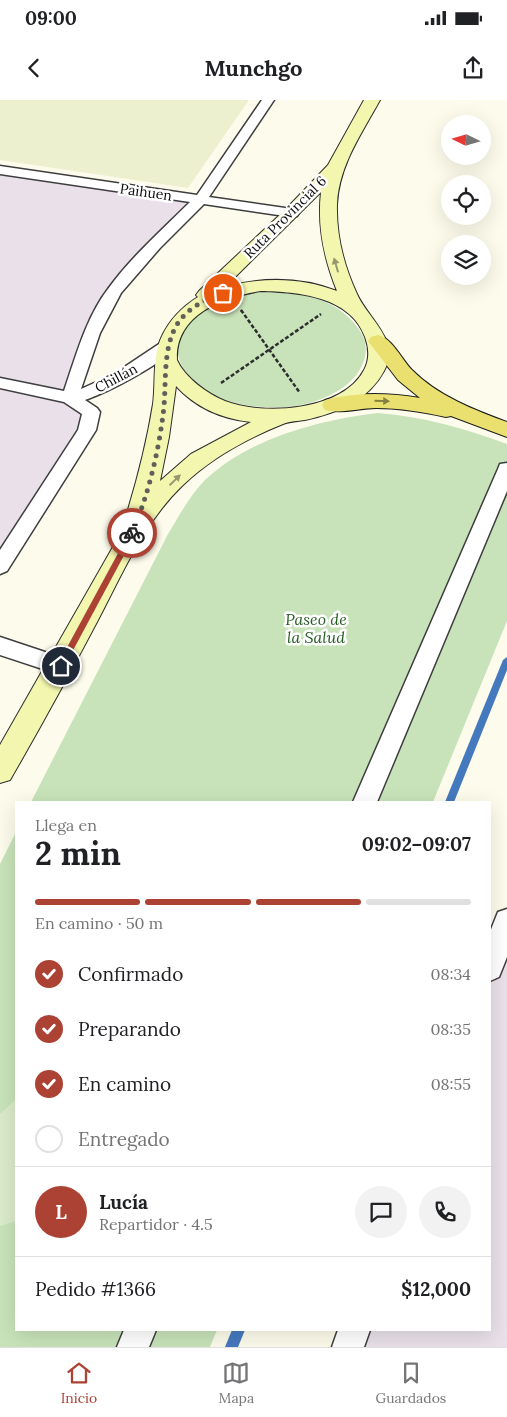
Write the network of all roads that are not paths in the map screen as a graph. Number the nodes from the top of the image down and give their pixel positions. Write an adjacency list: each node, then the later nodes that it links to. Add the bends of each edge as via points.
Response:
1 (268, 100): 5 (street)
2 (372, 100): 3 (main road, Ruta Provincial 6)
3 (335, 167): 6 (main road, Ruta Provincial 6); 8 (main road, Ruta Provincial 6, one-way to 3, via 339,275 330,238 328,193)
4 (0, 170): 5 (street, Paihuen)
5 (200, 200): 6 (street, Paihuen); 12 (street, via 114,291 92,333)
6 (292, 213): 7 (main road, Ruta Provincial 6)
7 (192, 308): 8 (main road, via 235,289 287,285 336,298); 10 (main road, via 176,326)
8 (355, 310): 9 (main road, via 370,324)
9 (378, 341): 13 (main road, via 378,359 371,377 355,393); 15 (main road, via 415,384)
10 (167, 353): 12 (street, Chillán, via 98,390); 14 (main road, via 188,388 214,404 246,414); 18 (main road, via 160,438)
11 (0, 383): 12 (street, Chillán)
12 (70, 398): 19 (street, via 91,412 87,430)
13 (333, 405): 14 (main road, via 309,413); 15 (main road, one-way to 15, via 365,401 400,402)
14 (282, 416): 18 (main road, one-way to 14, via 168,486 195,461)
15 (472, 417): 16 (main road)
16 (507, 430)
17 (507, 469): 23 (street)
18 (133, 532): 21 (main road)
19 (0, 566)
20 (0, 646): 21 (street)
21 (61, 666): 22 (main road)
22 (0, 771)
23 (365, 801)
24 (507, 921): 25 (street)
25 (491, 965)
26 (140, 1331): 28 (street)
27 (354, 1331): 29 (street)
28 (132, 1347)
29 (348, 1347)

